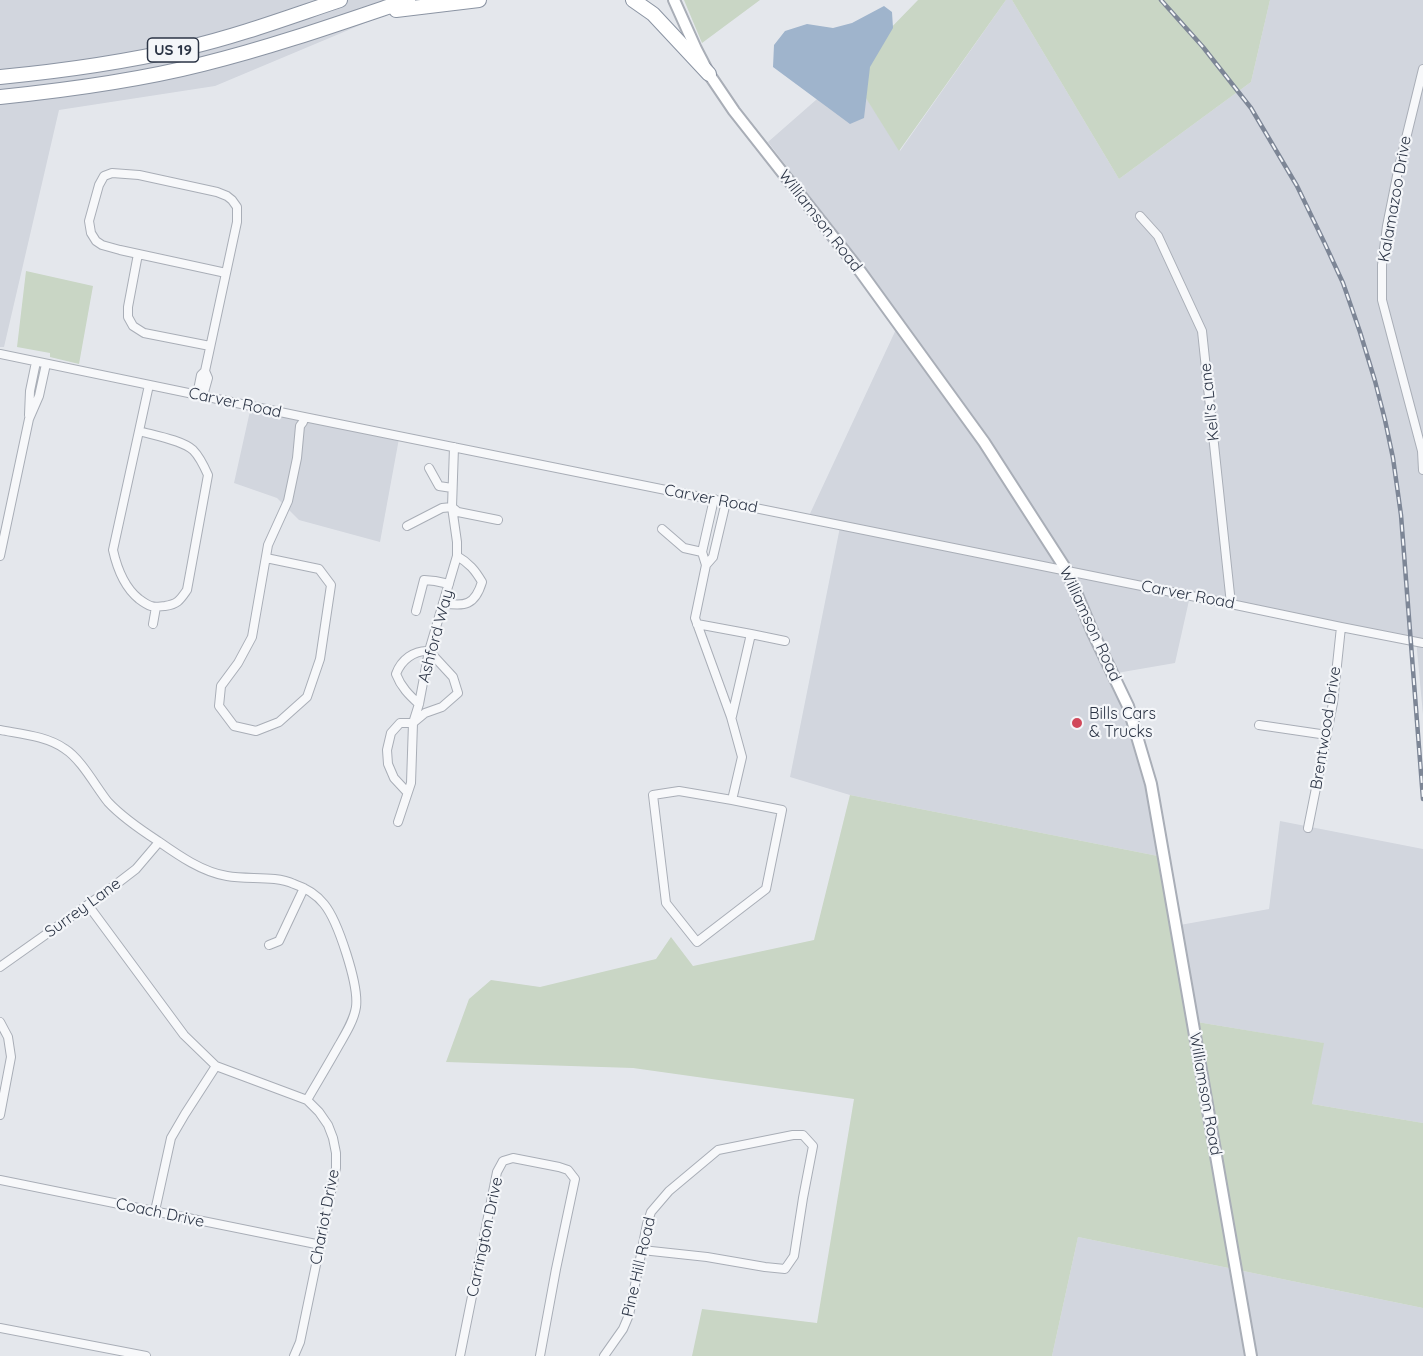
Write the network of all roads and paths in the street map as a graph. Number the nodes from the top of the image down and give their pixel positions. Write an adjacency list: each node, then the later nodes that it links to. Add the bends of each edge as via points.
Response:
1 (315, 0): 8 (highway)
2 (340, 0): 8 (highway, US 19)
3 (408, 0): 7 (highway, US 19)
4 (479, 0): 7 (highway)
5 (633, 0): 10 (highway, via 653,14)
6 (674, 0): 10 (main road, Williamson Road)
7 (368, 14): 12 (highway, US 19, via 201,65 125,81)
8 (250, 30): 11 (highway, US 19, via 120,61)
9 (1423, 69): 27 (street, Kalamazoo Drive, via 1387,226 1382,300 1422,451)
10 (709, 74): 40 (main road, Williamson Road, via 860,271 984,442)
11 (0, 77)
12 (0, 97)
13 (1140, 216): 43 (street, Kell's Lane, via 1158,236 1202,331)
14 (138, 254): 15 (street); 15 (street, via 102,245 91,233 88,220 104,176 139,175 227,196 237,207 237,222); 16 (street, via 128,307 133,326 144,333)
15 (226, 273): 16 (street)
16 (210, 346): 21 (street, via 204,371 208,378)
17 (0, 354): 18 (street, Carver Road)
18 (36, 362): 19 (street, Carver Road); 22 (street)
19 (46, 364): 20 (street, Carver Road); 22 (street)
20 (149, 385): 21 (street, Carver Road); 24 (street)
21 (200, 396): 23 (street, Carver Road)
22 (29, 419): 36 (street)
23 (303, 420): 25 (street, Carver Road); 38 (street, via 288,501)
24 (139, 431): 44 (street, via 113,550 124,582 135,596); 44 (street, via 192,449 208,475 187,590 174,604)
25 (454, 447): 28 (street, Ashford Way); 29 (street, Carver Road)
26 (429, 468): 28 (street, via 439,486)
27 (1423, 470)
28 (452, 488): 31 (street, Ashford Way)
29 (714, 499): 30 (street, Carver Road); 35 (street)
30 (726, 502): 39 (street, via 713,557); 40 (street, Carver Road)
31 (452, 507): 32 (street, via 458,512); 33 (street); 37 (street, Ashford Way)
32 (498, 520)
33 (407, 526)
34 (662, 529): 35 (street, via 684,548)
35 (702, 552): 39 (street)
36 (0, 556)
37 (457, 556): 41 (street, Ashford Way); 42 (street, via 468,562 482,582 478,595 468,603)
38 (266, 558): 38 (street, via 252,637 221,686 219,706 234,726 256,731 279,722 307,697 320,659 331,585 319,569)
39 (706, 565): 47 (street)
40 (1067, 571): 43 (street, Carver Road); 84 (main road, Williamson Road, via 1128,706 1150,784)
41 (449, 584): 42 (street, Ashford Way); 45 (street, via 424,579)
42 (443, 603): 52 (street, Ashford Way)
43 (1231, 604): 48 (street, Carver Road)
44 (156, 607): 46 (street)
45 (416, 611)
46 (153, 624)
47 (697, 624): 49 (street); 54 (street)
48 (1341, 627): 51 (street, Carver Road); 58 (street, Brentwood Drive)
49 (751, 634): 50 (street); 54 (street)
50 (785, 641)
51 (1423, 643)
52 (429, 651): 53 (street, Ashford Way); 53 (street, via 420,650 400,665 396,674 407,694); 55 (street, via 453,677 458,693)
53 (419, 704): 55 (street, Ashford Way)
54 (731, 717): 60 (street, via 741,758)
55 (412, 723): 59 (street, Ashford Way, via 411,783); 59 (street, via 400,723 391,734 387,750 394,778)
56 (1258, 725): 58 (street)
57 (0, 730): 63 (street, via 33,736 68,750 109,803)
58 (1327, 735): 62 (street, Brentwood Drive)
59 (407, 792): 61 (street, Ashford Way)
60 (732, 800): 60 (street, via 782,810 766,890 697,942 666,903 653,795 679,791)
61 (398, 822)
62 (1308, 828)
63 (159, 842): 64 (street, via 209,872 283,880); 65 (street, Surrey Lane, via 136,869)
64 (304, 888): 66 (street, via 279,941); 70 (street, via 316,894 332,917 356,992 356,1008 349,1027)
65 (88, 905): 67 (street, Surrey Lane); 69 (street, Chariot Drive, via 184,1035)
66 (269, 945)
67 (0, 967)
68 (0, 1022): 71 (street, via 8,1037 11,1057)
69 (216, 1066): 70 (street, Chariot Drive); 73 (street, via 171,1138)
70 (307, 1100): 74 (street, Chariot Drive, via 328,1125 336,1152)
71 (0, 1115)
72 (0, 1180): 73 (street, Coach Drive)
73 (155, 1211): 74 (street, Coach Drive)
74 (321, 1245): 77 (street, Chariot Drive)
75 (642, 1250): 75 (street, Pine Hill Road, via 785,1269 794,1256 813,1146 803,1135 793,1135 718,1150 669,1191 651,1212); 83 (street, Pine Hill Road, via 629,1316)
76 (0, 1328): 78 (street)
77 (300, 1342): 79 (street, Chariot Drive); 80 (street)
78 (146, 1356)
79 (294, 1356)
80 (301, 1356)
81 (460, 1356): 82 (street, Carrington Drive, via 497,1172 503,1161 513,1158 568,1170 575,1179)
82 (540, 1356)
83 (604, 1356)
84 (1251, 1356)

